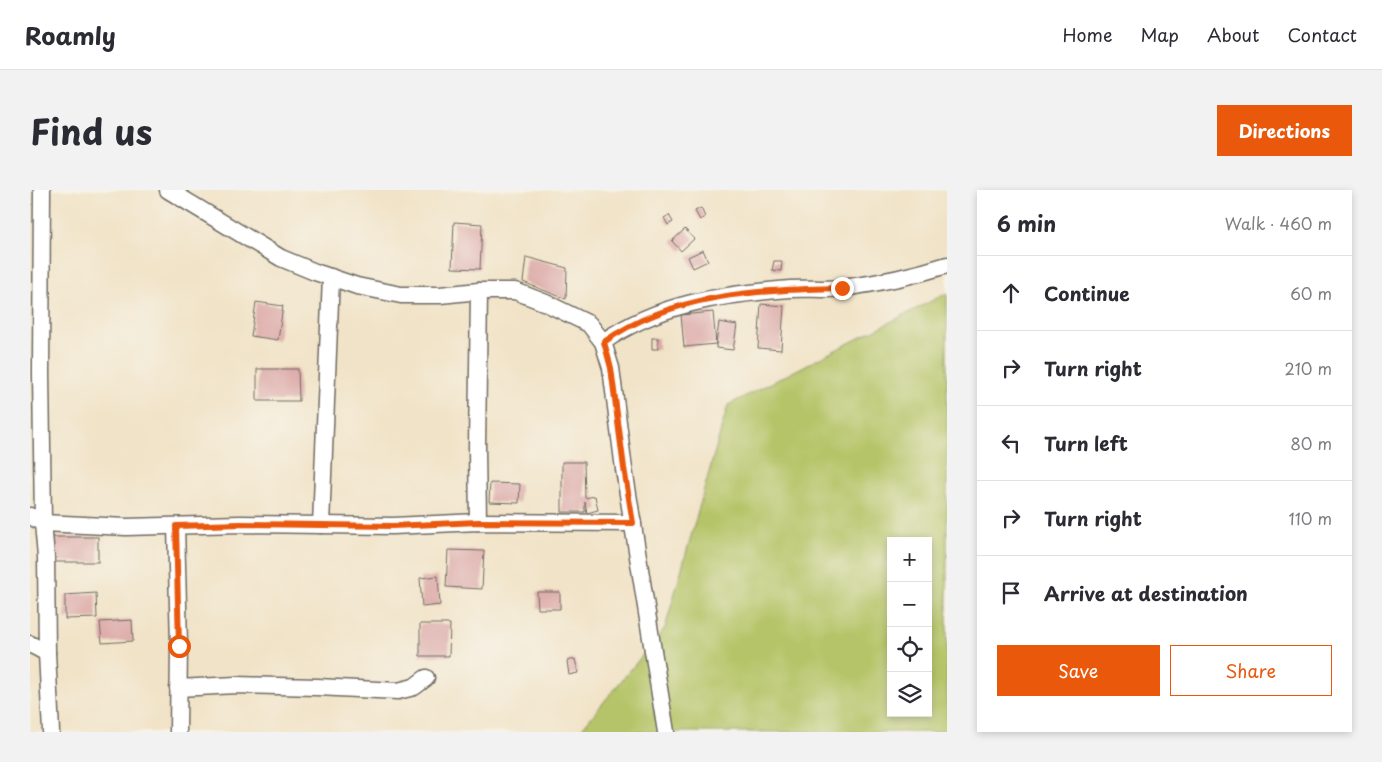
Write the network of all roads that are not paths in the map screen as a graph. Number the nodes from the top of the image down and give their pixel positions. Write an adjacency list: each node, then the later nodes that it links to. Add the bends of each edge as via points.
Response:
1 (42, 190): 7 (street)
2 (168, 190): 4 (street, via 281,258)
3 (947, 265): 6 (street, via 920,274 842,288 790,289 689,303 650,315)
4 (331, 277): 5 (street, via 401,295); 10 (street)
5 (479, 291): 6 (street, via 515,291 546,302 589,324); 8 (street)
6 (604, 342): 9 (street, via 611,368)
7 (37, 520): 11 (street, via 126,527); 13 (street, via 46,557)
8 (478, 522): 9 (street); 10 (street)
9 (633, 523): 18 (street)
10 (321, 525): 11 (street)
11 (176, 526): 15 (street)
12 (30, 644): 13 (street)
13 (47, 652): 16 (street)
14 (426, 678): 15 (street, via 414,687 398,691 317,687)
15 (178, 688): 17 (street)
16 (51, 732)
17 (178, 732)
18 (666, 732)

